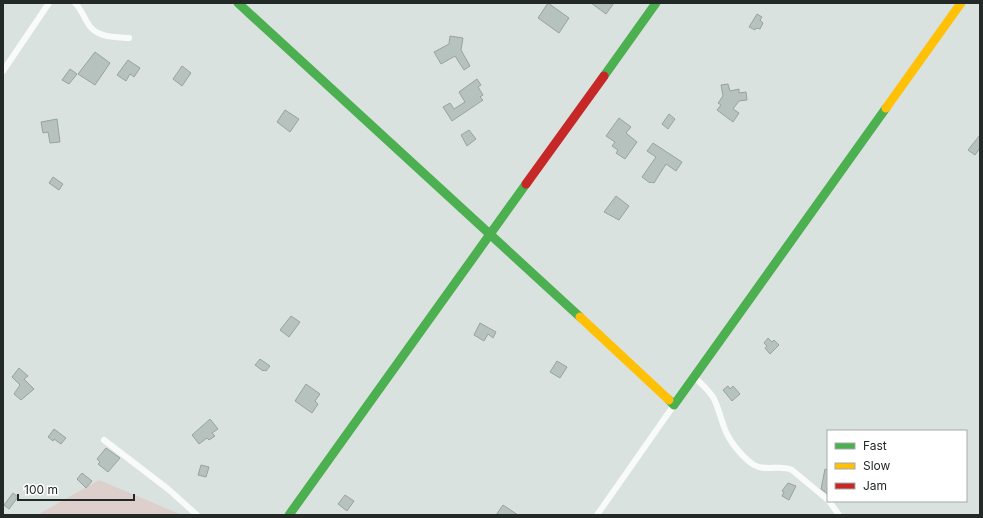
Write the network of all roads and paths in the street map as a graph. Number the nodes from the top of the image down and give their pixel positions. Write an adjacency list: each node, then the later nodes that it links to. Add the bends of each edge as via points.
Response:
1 (49, 3): 7 (street)
2 (75, 3): 6 (street, via 90,28 96,33)
3 (238, 3): 8 (street)
4 (656, 3): 8 (street)
5 (961, 3): 9 (street)
6 (130, 38)
7 (3, 71)
8 (490, 233): 10 (street); 15 (street)
9 (694, 377): 10 (street); 12 (street, via 712,397 726,432 745,458 754,465 766,468 786,466)
10 (674, 405): 16 (street)
11 (104, 440): 14 (street, via 168,489)
12 (827, 499)
13 (829, 502): 17 (street)
14 (197, 515)
15 (289, 515)
16 (597, 515)
17 (839, 515)

